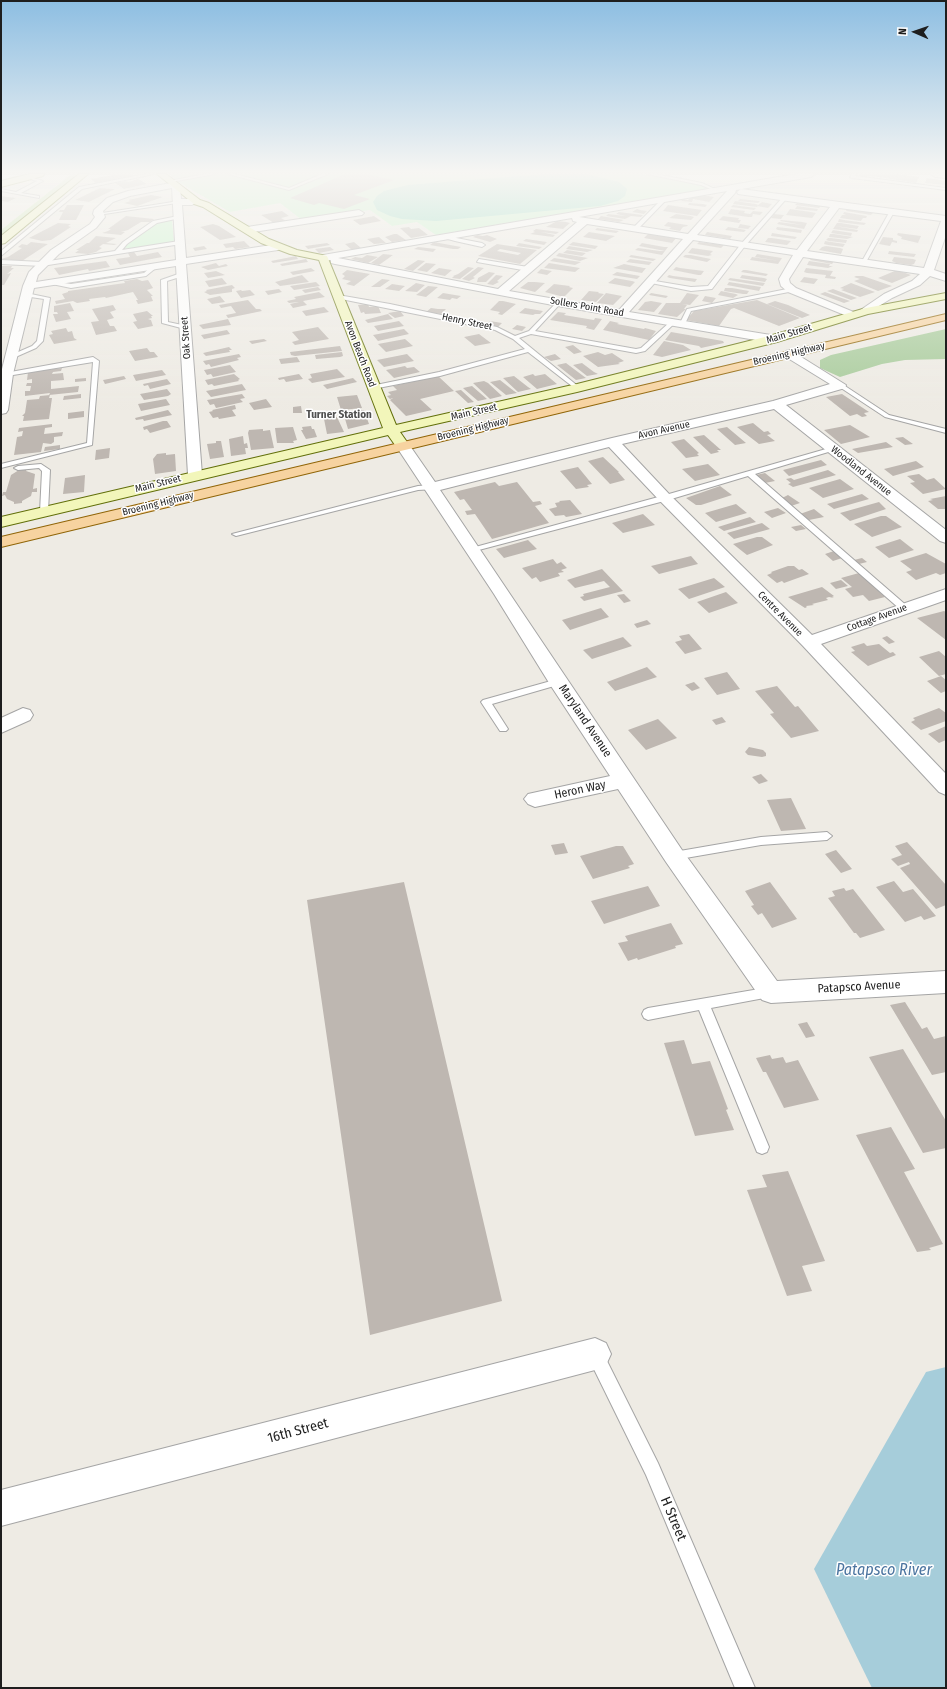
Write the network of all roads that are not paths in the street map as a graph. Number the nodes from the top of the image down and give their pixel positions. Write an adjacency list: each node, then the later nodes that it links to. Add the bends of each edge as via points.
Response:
1 (54, 253): 17 (street)
2 (112, 253): 17 (lane)
3 (180, 253): 19 (street, Oak Street)
4 (249, 253): 19 (street)
5 (304, 253): 13 (street, Sollers Point Road)
6 (353, 253): 13 (street)
7 (546, 253): 18 (street)
8 (676, 253): 22 (street)
9 (737, 253): 22 (lane, via 710,288 690,289)
10 (800, 253): 16 (street); 23 (street, via 784,279 785,284)
11 (868, 253): 16 (lane)
12 (935, 253): 20 (street)
13 (323, 258): 25 (street, Sollers Point Road); 27 (street, Avon Beach Road)
14 (479, 261): 18 (lane)
15 (1, 262): 17 (lane)
16 (863, 262): 20 (street)
17 (42, 264): 24 (street, via 33,274)
18 (528, 268): 25 (street)
19 (181, 269): 24 (street, via 154,267 50,282); 34 (street, Oak Street); 34 (lane, via 164,280 165,323)
20 (928, 272): 21 (street); 29 (street, via 916,283 888,296)
21 (944, 277)
22 (649, 282): 30 (street)
23 (792, 290): 31 (street); 33 (lane, via 689,310)
24 (27, 291): 40 (street); 40 (lane, via 47,298 40,341 34,347)
25 (502, 292): 28 (street, Sollers Point Road)
26 (946, 296): 29 (street, Main Street)
27 (338, 297): 36 (lane, Henry Street, via 497,329); 43 (street, Avon Beach Road)
28 (558, 303): 30 (street, Sollers Point Road); 35 (lane)
29 (866, 311): 31 (street, Main Street)
30 (622, 313): 33 (street, Sollers Point Road)
31 (852, 314): 37 (street, Main Street)
32 (946, 317): 39 (main road, Broening Highway)
33 (677, 324): 35 (lane, via 643,350 636,351); 37 (street, Sollers Point Road)
34 (185, 327): 55 (street, Oak Street)
35 (531, 332): 36 (lane)
36 (515, 338): 38 (lane, Henry Street)
37 (773, 339): 44 (street, Main Street)
38 (527, 350): 43 (lane, via 440,374); 44 (lane, Henry Street)
39 (790, 354): 42 (street); 50 (main road, Broening Highway)
40 (11, 357): 41 (street)
41 (7, 374): 46 (street); 52 (lane, via 93,358 96,361 90,444)
42 (840, 385): 45 (street, Avon Avenue); 48 (lane, via 887,416)
43 (373, 387): 47 (street, Avon Beach Road)
44 (577, 388): 47 (street, Main Street)
45 (776, 404): 49 (street, Avon Avenue); 51 (street, Woodland Avenue)
46 (1, 407)
47 (391, 430): 50 (street, Avon Beach Road); 55 (street, Main Street)
48 (946, 431)
49 (612, 442): 56 (street, Avon Avenue); 57 (street, Centre Avenue)
50 (403, 446): 56 (street, Maryland Avenue); 62 (main road, Broening Highway)
51 (833, 449): 54 (lane); 61 (street, Woodland Avenue)
52 (1, 466)
53 (1, 471): 58 (lane, via 30,466 44,467)
54 (749, 473): 57 (lane); 65 (lane)
55 (196, 475): 58 (street, Main Street)
56 (432, 487): 60 (lane, via 418,488); 63 (street, Maryland Avenue)
57 (665, 498): 63 (lane); 66 (street, Centre Avenue)
58 (44, 512): 59 (street, Main Street)
59 (1, 522)
60 (236, 534)
61 (946, 538)
62 (1, 542)
63 (472, 549): 67 (street, Maryland Avenue)
64 (946, 594): 65 (street, Cottage Avenue)
65 (904, 608): 66 (street, Cottage Avenue)
66 (808, 642): 72 (street, Centre Avenue)
67 (558, 682): 70 (lane, via 486,702); 71 (street, Maryland Avenue)
68 (23, 715): 69 (street)
69 (1, 726)
70 (503, 729)
71 (624, 780): 73 (street, Heron Way); 75 (street, Maryland Avenue)
72 (946, 787)
73 (535, 799)
74 (828, 836): 75 (lane, via 761,841)
75 (674, 856): 77 (street, Maryland Avenue)
76 (946, 982): 77 (street, Patapsco Avenue)
77 (771, 992): 78 (lane)
78 (703, 1004): 79 (lane); 80 (lane)
79 (648, 1014)
80 (762, 1148)
81 (595, 1354): 82 (street, 16th Street); 83 (lane, H Street, via 652,1468)
82 (1, 1508)
83 (745, 1688)

